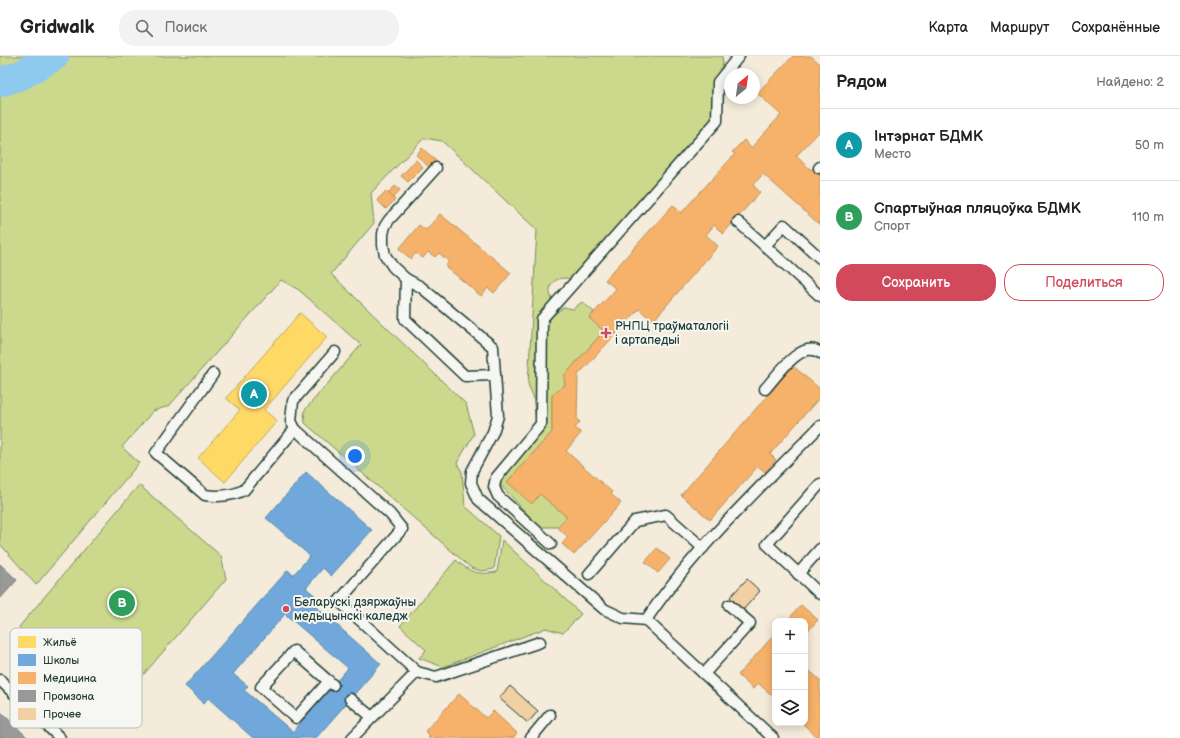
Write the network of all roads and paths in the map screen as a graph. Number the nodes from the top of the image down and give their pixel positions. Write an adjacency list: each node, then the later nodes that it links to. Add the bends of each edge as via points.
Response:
1 (738, 56): 16 (lane, via 718,82 717,121 542,319 541,424 496,478 494,487 498,496)
2 (436, 168): 6 (lane, via 389,220 383,234 385,255)
3 (738, 222): 4 (lane)
4 (765, 246): 5 (lane, via 784,225); 7 (lane)
5 (820, 258)
6 (406, 280): 11 (lane, via 422,287 493,346); 11 (lane, via 405,319 465,376)
7 (820, 296)
8 (335, 352): 14 (lane, via 292,401 291,421)
9 (820, 353): 12 (lane, via 810,348 803,350)
10 (213, 374): 14 (lane, via 156,452 205,495 234,495 244,490)
11 (495, 375): 23 (lane, via 498,416 493,432 472,471 471,483 478,499 604,609 623,618)
12 (765, 389)
13 (820, 426): 17 (lane)
14 (295, 429): 25 (lane, via 390,514 402,529 339,601)
15 (820, 484): 20 (lane, via 767,544)
16 (551, 544)
17 (702, 548): 19 (lane, via 666,515 635,521); 23 (lane)
18 (820, 549): 20 (lane)
19 (588, 574)
20 (798, 574): 21 (lane)
21 (820, 594)
22 (729, 605): 26 (lane, via 750,623)
23 (646, 620): 26 (lane)
24 (540, 642): 25 (lane, via 436,677)
25 (417, 672): 32 (lane)
26 (704, 674): 37 (lane)
27 (0, 680): 29 (lane)
28 (331, 683): 28 (lane, via 294,650 261,687 296,718)
29 (10, 690)
30 (350, 699): 32 (lane)
31 (550, 715): 36 (lane)
32 (372, 717): 35 (lane)
33 (50, 728): 34 (lane)
34 (60, 738)
35 (352, 738)
36 (531, 738)
37 (773, 738)

